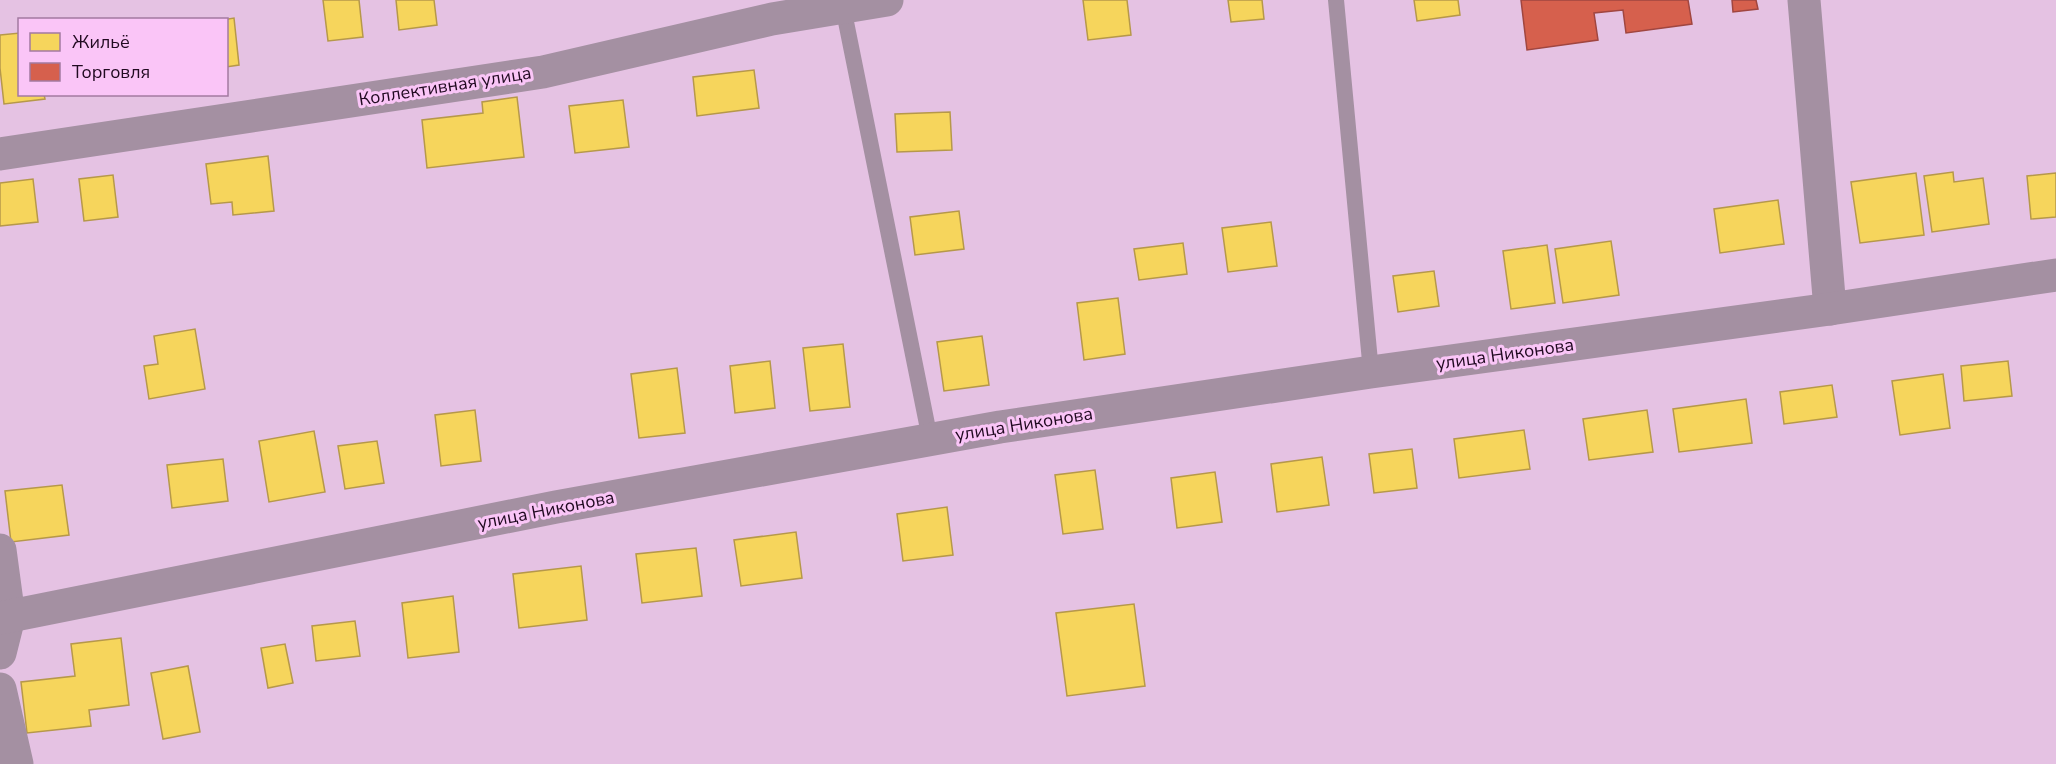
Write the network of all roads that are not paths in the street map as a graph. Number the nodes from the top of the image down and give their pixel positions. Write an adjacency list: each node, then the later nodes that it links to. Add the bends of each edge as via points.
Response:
1 (887, 0): 4 (street, Коллективная улица)
2 (1336, 0): 9 (lane)
3 (1804, 0): 8 (street)
4 (843, 7): 5 (street, Коллективная улица); 10 (lane)
5 (771, 9): 6 (street, Коллективная улица, via 543,72)
6 (0, 154)
7 (2056, 274): 8 (street, улица Никонова)
8 (1830, 309): 9 (street, улица Никонова)
9 (1371, 372): 10 (street, улица Никонова)
10 (930, 439): 12 (street, улица Никонова, via 556,507)
11 (0, 550): 12 (street)
12 (5, 618): 13 (street)
13 (0, 653)
14 (0, 689): 15 (street)
15 (16, 764)

